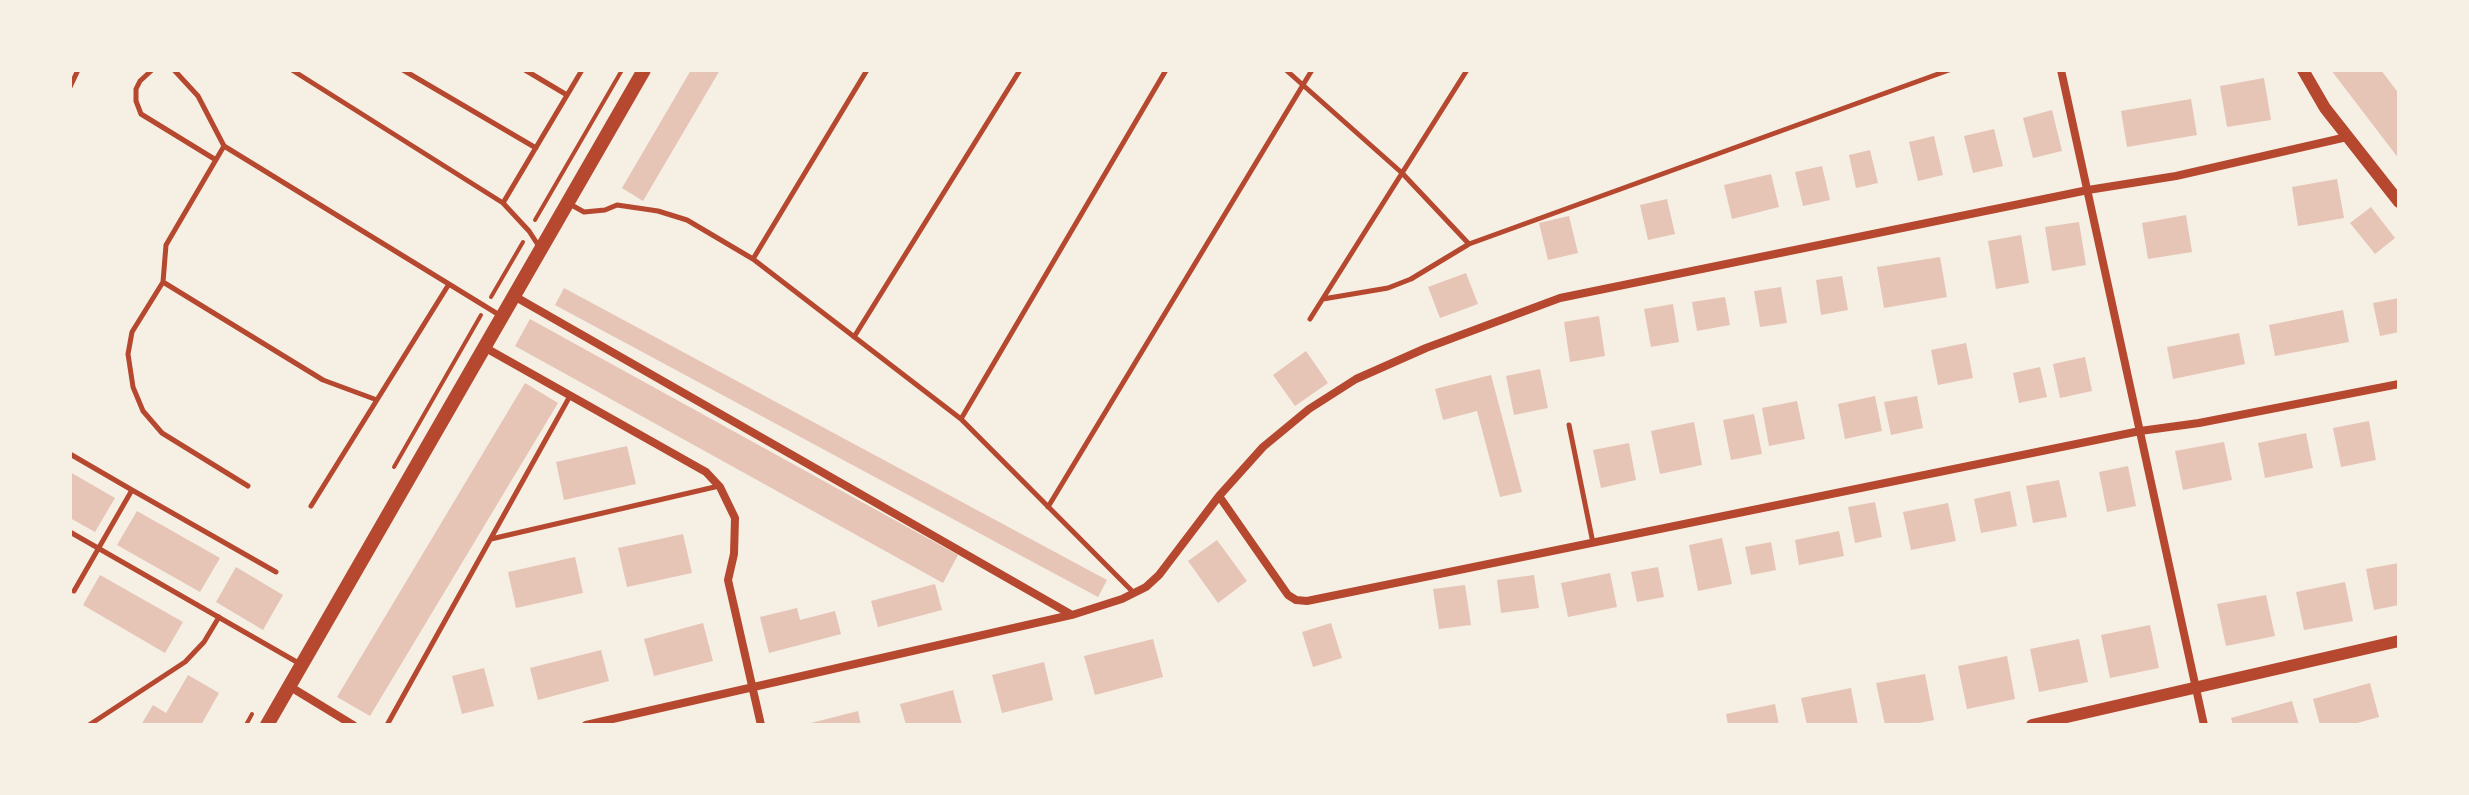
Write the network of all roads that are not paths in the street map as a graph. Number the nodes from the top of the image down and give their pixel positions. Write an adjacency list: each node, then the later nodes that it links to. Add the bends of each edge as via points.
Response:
1 (78, 70): 19 (lane)
2 (152, 70): 24 (lane, via 136,89 141,114)
3 (174, 70): 22 (lane, via 198,96)
4 (292, 70): 29 (lane)
5 (403, 70): 23 (lane)
6 (525, 70): 20 (lane)
7 (582, 70): 20 (lane)
8 (644, 70): 27 (main road)
9 (867, 70): 32 (lane)
10 (1020, 70): 39 (lane)
11 (1166, 70): 44 (lane)
12 (1286, 70): 18 (lane)
13 (1312, 70): 18 (lane)
14 (1467, 70): 25 (lane)
15 (1949, 70): 30 (lane)
16 (2061, 70): 26 (street)
17 (2303, 70): 21 (street)
18 (1303, 86): 25 (lane); 53 (lane)
19 (70, 87)
20 (567, 95): 23 (lane)
21 (2347, 137): 26 (street); 28 (street)
22 (224, 146): 24 (lane); 34 (lane)
23 (536, 148): 29 (lane)
24 (216, 160): 33 (lane, via 166,245)
25 (1402, 173): 30 (lane); 36 (lane)
26 (2088, 190): 46 (street); 51 (street, via 1560,298 1356,379 1263,447)
27 (568, 202): 31 (main road); 32 (lane, via 584,212 617,205 658,211 687,220)
28 (2399, 202)
29 (503, 203): 31 (lane)
30 (1469, 244): 36 (lane, via 1411,279 1369,293)
31 (541, 249): 35 (main road)
32 (753, 259): 39 (lane)
33 (163, 282): 43 (lane, via 323,380); 48 (lane, via 132,332 128,354 133,387 143,411 162,433)
34 (449, 284): 37 (lane); 43 (lane)
35 (514, 296): 37 (main road); 61 (street)
36 (1323, 299): 38 (lane)
37 (502, 317): 40 (main road)
38 (1310, 319)
39 (854, 337): 44 (lane)
40 (484, 347): 42 (street); 64 (main road)
41 (2399, 384): 46 (street)
42 (570, 396): 49 (street, via 706,472); 55 (lane)
43 (377, 400): 52 (lane)
44 (961, 419): 53 (lane)
45 (1569, 425): 56 (lane)
46 (2140, 431): 56 (street); 67 (street)
47 (70, 454): 50 (lane)
48 (248, 486)
49 (720, 486): 55 (lane); 66 (street, via 735,518 728,580)
50 (132, 490): 57 (lane); 58 (lane)
51 (1219, 496): 56 (street, via 1296,600); 60 (street, via 1159,575)
52 (311, 506)
53 (1048, 507): 60 (lane)
54 (70, 532): 57 (lane)
55 (490, 539): 72 (lane)
56 (1593, 543)
57 (99, 548): 59 (lane); 62 (lane)
58 (276, 572)
59 (74, 591)
60 (1135, 594): 61 (street)
61 (1072, 615): 66 (street)
62 (219, 617): 64 (lane); 69 (lane, via 185,662)
63 (2399, 641): 67 (street)
64 (302, 665): 65 (main road)
65 (289, 686): 70 (main road); 71 (street)
66 (753, 687): 73 (street); 74 (street)
67 (2196, 687): 68 (street); 76 (street)
68 (2063, 722): 75 (street)
69 (89, 725)
70 (267, 725)
71 (353, 725)
72 (387, 725)
73 (586, 725)
74 (761, 725)
75 (2032, 725)
76 (2204, 725)

